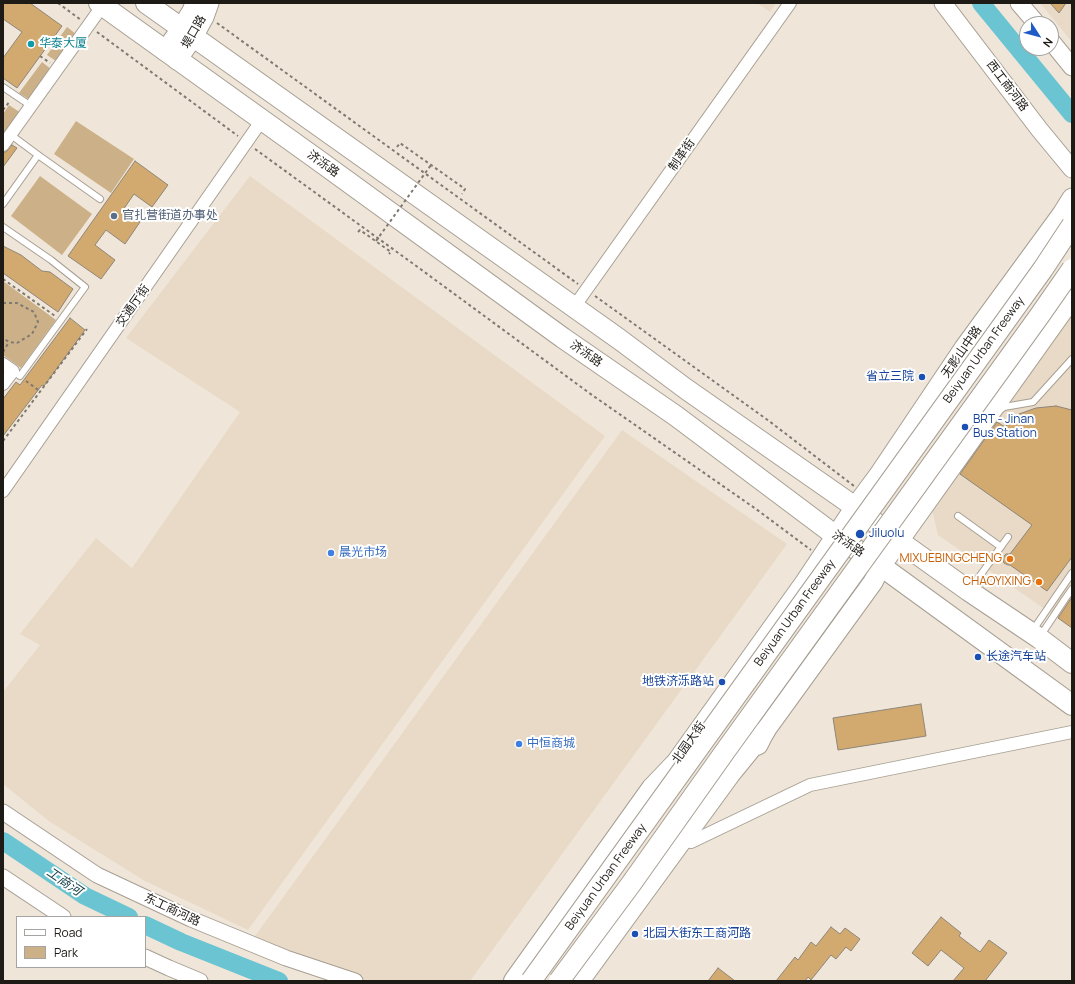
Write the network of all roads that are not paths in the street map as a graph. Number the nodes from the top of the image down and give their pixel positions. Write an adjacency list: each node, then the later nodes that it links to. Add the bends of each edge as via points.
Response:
1 (146, 3): 8 (highway)
2 (790, 3): 26 (street, 制革街)
3 (943, 3): 18 (main road, 西工商河路)
4 (1019, 3): 7 (main road)
5 (101, 4): 10 (highway, 济泺路); 13 (street)
6 (203, 7): 8 (main road, 堤口路)
7 (1030, 16)
8 (187, 33): 10 (main road, 堤口路); 26 (highway)
9 (1059, 51): 11 (main road)
10 (171, 55): 14 (highway, 济泺路)
11 (1072, 67)
12 (3, 87): 13 (lane)
13 (31, 106): 15 (street)
14 (262, 120): 31 (street, 交通厅街); 34 (highway, 济泺路, via 563,338 676,416)
15 (11, 135): 16 (street); 17 (lane)
16 (3, 145)
17 (38, 155): 20 (lane); 21 (lane)
18 (1072, 169)
19 (1072, 198): 32 (main road, 无影山中路, via 964,348)
20 (100, 199)
21 (3, 204)
22 (1072, 226): 58 (highway, Beiyuan Urban Freeway, bridge, via 1043,270)
23 (3, 227): 28 (lane, via 85,287 60,320)
24 (1072, 269): 59 (highway, Beiyuan Urban Freeway, bridge)
25 (1072, 298): 30 (main road)
26 (574, 307): 32 (highway, via 686,389)
27 (1072, 359): 30 (lane, via 1033,402 1004,407)
28 (12, 370): 29 (street)
29 (3, 384)
30 (984, 422): 36 (main road)
31 (3, 491)
32 (860, 500): 34 (main road, 北园大街); 36 (highway)
33 (958, 516): 37 (lane)
34 (836, 536): 38 (highway, 济泺路); 48 (main road, 北园大街)
35 (1008, 537): 37 (lane)
36 (899, 541): 38 (main road); 41 (highway)
37 (1001, 547): 41 (lane)
38 (881, 566): 44 (highway, 济泺路); 45 (main road, via 873,582); 47 (main road, via 866,573)
39 (1072, 574): 42 (lane)
40 (1072, 589): 42 (lane)
41 (969, 591): 42 (highway)
42 (1035, 635): 43 (highway)
43 (1072, 663)
44 (1072, 705)
45 (765, 732): 47 (highway); 50 (main road, via 746,766)
46 (1072, 732): 50 (street, via 810,785)
47 (733, 765): 60 (main road); 61 (highway)
48 (674, 766): 56 (highway, via 652,788); 57 (main road, 北园大街, via 661,793)
49 (3, 812): 55 (street, 东工商河路, via 97,875 191,919 286,958)
50 (692, 842): 62 (main road)
51 (3, 877): 52 (street)
52 (62, 916)
53 (146, 957): 54 (street)
54 (200, 981)
55 (355, 981)
56 (514, 981)
57 (527, 981)
58 (531, 981)
59 (559, 981)
60 (573, 981)
61 (579, 981)
62 (591, 981)

